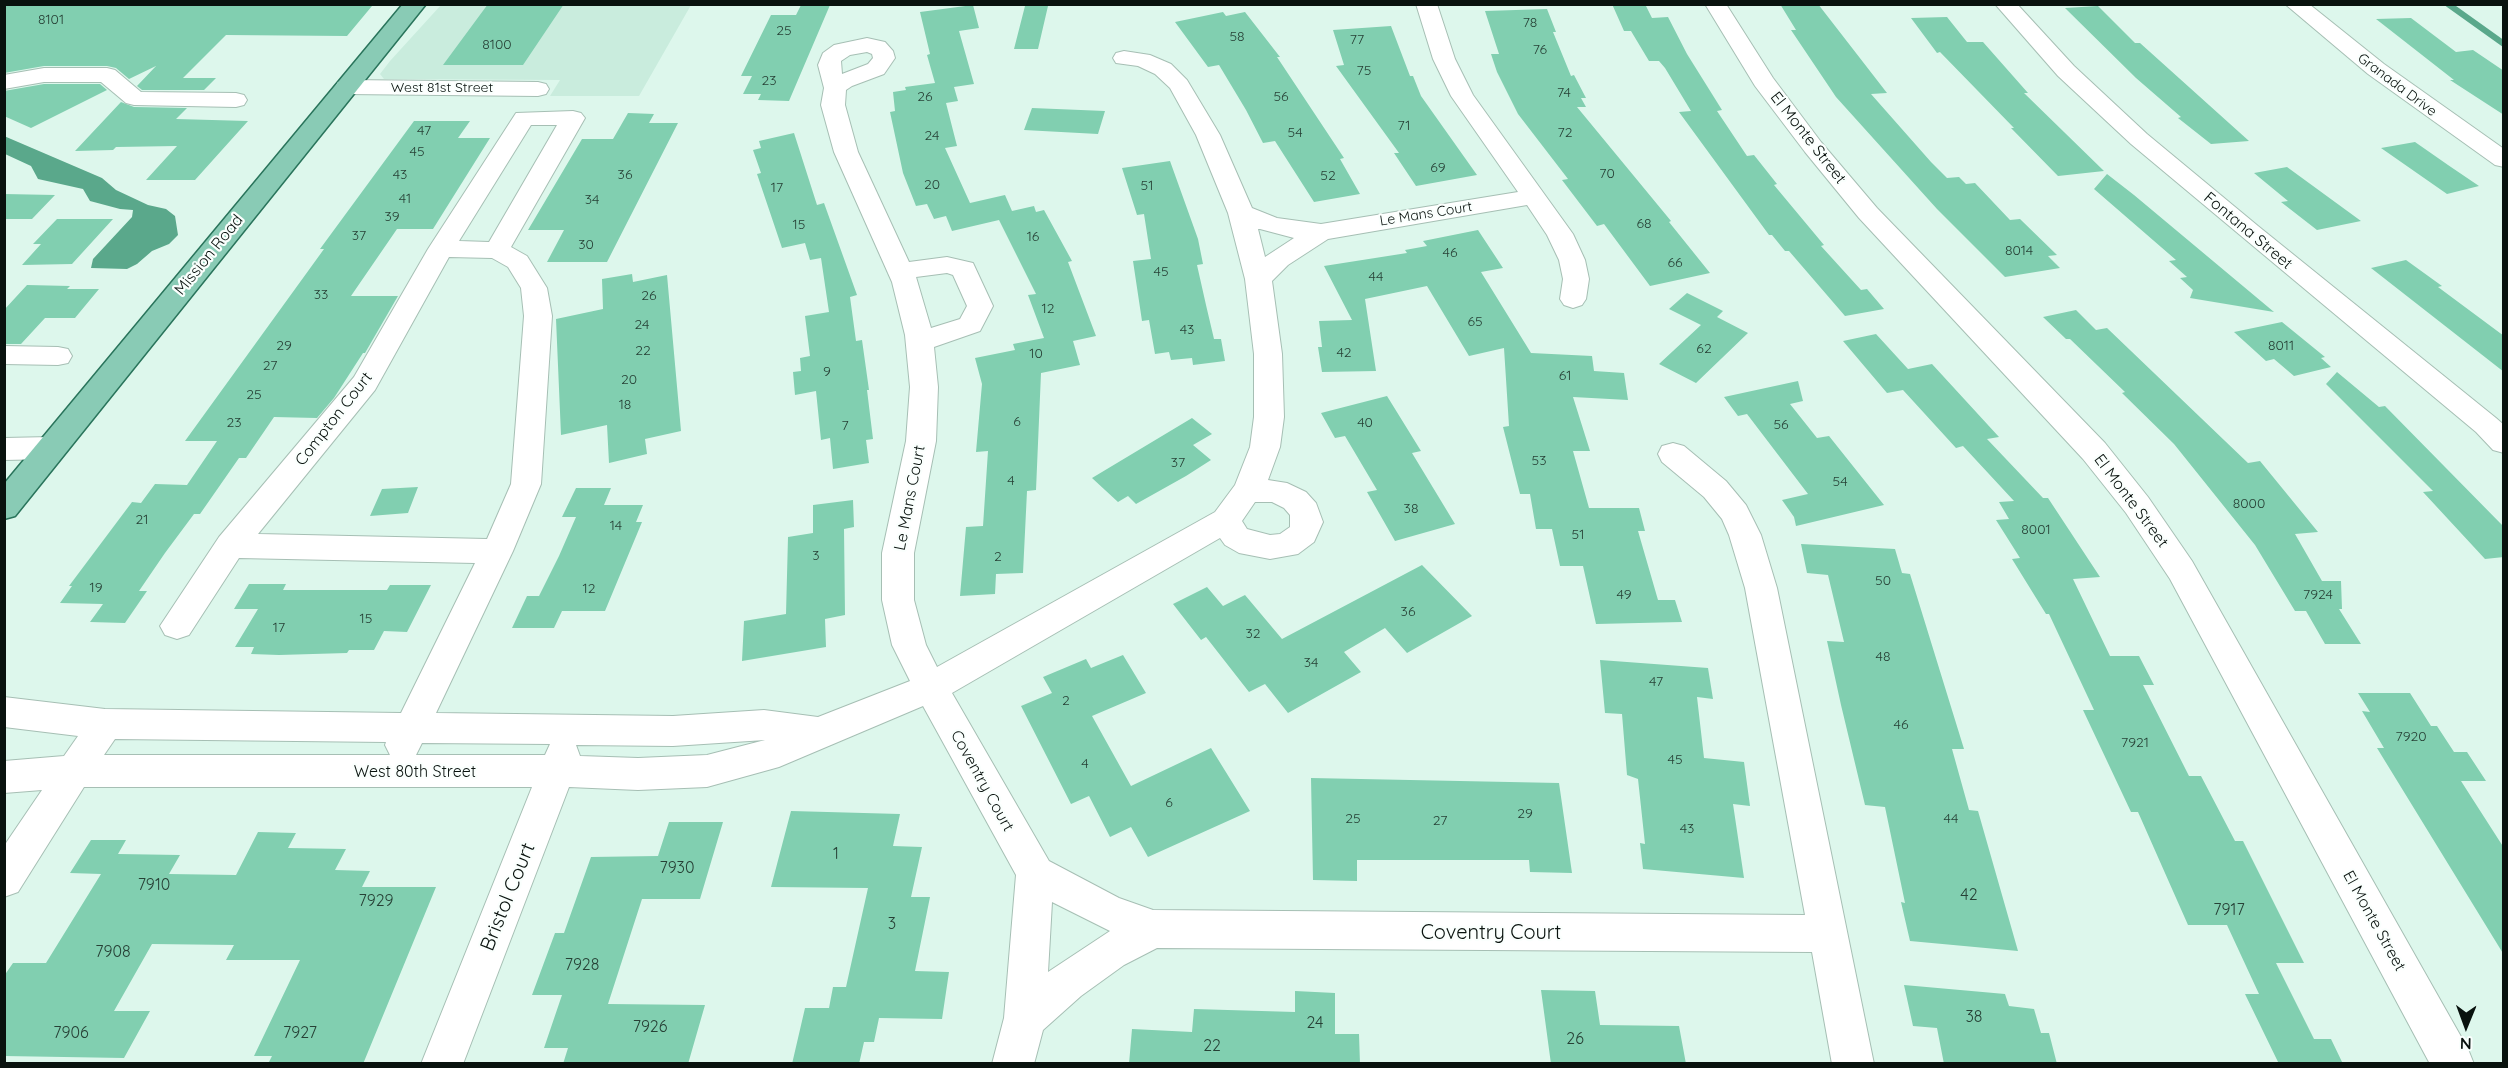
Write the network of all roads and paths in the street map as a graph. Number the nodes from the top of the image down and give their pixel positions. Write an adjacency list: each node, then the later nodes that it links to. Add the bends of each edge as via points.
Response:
1 (415, 4): 8 (main road, Mission Road)
2 (1715, 4): 53 (street, El Monte Street, via 1763,81 1868,213 2094,451 2137,505 2181,570)
3 (2005, 4): 24 (street, Fontana Street, via 2066,71 2139,139)
4 (2295, 4): 12 (street, Granada Drive, via 2376,69)
5 (1427, 8): 13 (street, via 1444,59 1462,96)
6 (1124, 58): 14 (street, via 1163,69 1179,85 1208,135)
7 (4, 82): 11 (street, via 44,75 107,75 134,98)
8 (346, 87): 9 (street, West 81st Street); 26 (main road, Mission Road)
9 (538, 88)
10 (835, 88): 18 (street, Le Mans Court, via 833,105 846,152)
11 (236, 100)
12 (2504, 160)
13 (1532, 197): 15 (street, Le Mans Court); 20 (street, via 1560,234 1572,260 1576,279)
14 (1241, 213): 15 (street, Le Mans Court, via 1294,230); 19 (street)
15 (1321, 232): 19 (street, Le Mans Court, via 1279,259)
16 (441, 249): 17 (street); 17 (street, Compton Court, via 524,118 573,118); 32 (street, Compton Court, via 365,383)
17 (497, 250): 33 (street, via 518,262 534,288 538,316 526,484)
18 (899, 271): 21 (street, Le Mans Court); 21 (street, via 948,265 964,269 980,306 970,325)
19 (1258, 279): 29 (street, via 1268,354 1269,417 1265,447)
20 (1573, 299)
21 (919, 342): 35 (street, Le Mans Court, via 924,387 921,441 898,553 898,600 909,645)
22 (4, 355): 23 (street)
23 (58, 356)
24 (2504, 443)
25 (4, 448): 26 (street)
26 (51, 448): 28 (main road, Mission Road)
27 (1673, 454): 48 (street, via 1715,489 1735,513 1745,535 1761,588)
28 (15, 480): 30 (main road, Mission Road)
29 (1247, 491): 31 (street); 31 (street, via 1276,491 1295,500 1305,511 1304,534 1287,545 1250,544 1236,537)
30 (4, 507)
31 (1226, 520): 35 (street)
32 (230, 546): 33 (street); 34 (street, Compton Court)
33 (497, 551): 38 (street)
34 (177, 626)
35 (932, 687): 40 (street, West 80th Street); 45 (street, Coventry Court)
36 (4, 712): 37 (street, West 80th Street)
37 (105, 724): 38 (street, West 80th Street); 41 (street)
38 (411, 729): 39 (street, West 80th Street); 43 (street)
39 (573, 730): 40 (street, West 80th Street, via 764,725); 42 (street, Bristol Court)
40 (819, 732): 42 (street, West 80th Street, via 766,756 707,771)
41 (76, 771): 43 (street, West 80th Street); 44 (street, West 80th Street); 46 (street)
42 (557, 771): 43 (street, West 80th Street); 50 (street, Bristol Court)
43 (389, 772)
44 (4, 777)
45 (1035, 873): 47 (street, Coventry Court, via 1106,911); 49 (street)
46 (4, 880)
47 (1153, 929): 48 (street, Coventry Court); 49 (street, Coventry Court, via 1110,952)
48 (1828, 934): 52 (street)
49 (1025, 1018): 51 (street)
50 (442, 1064)
51 (1012, 1064)
52 (1853, 1064)
53 (2453, 1064)

